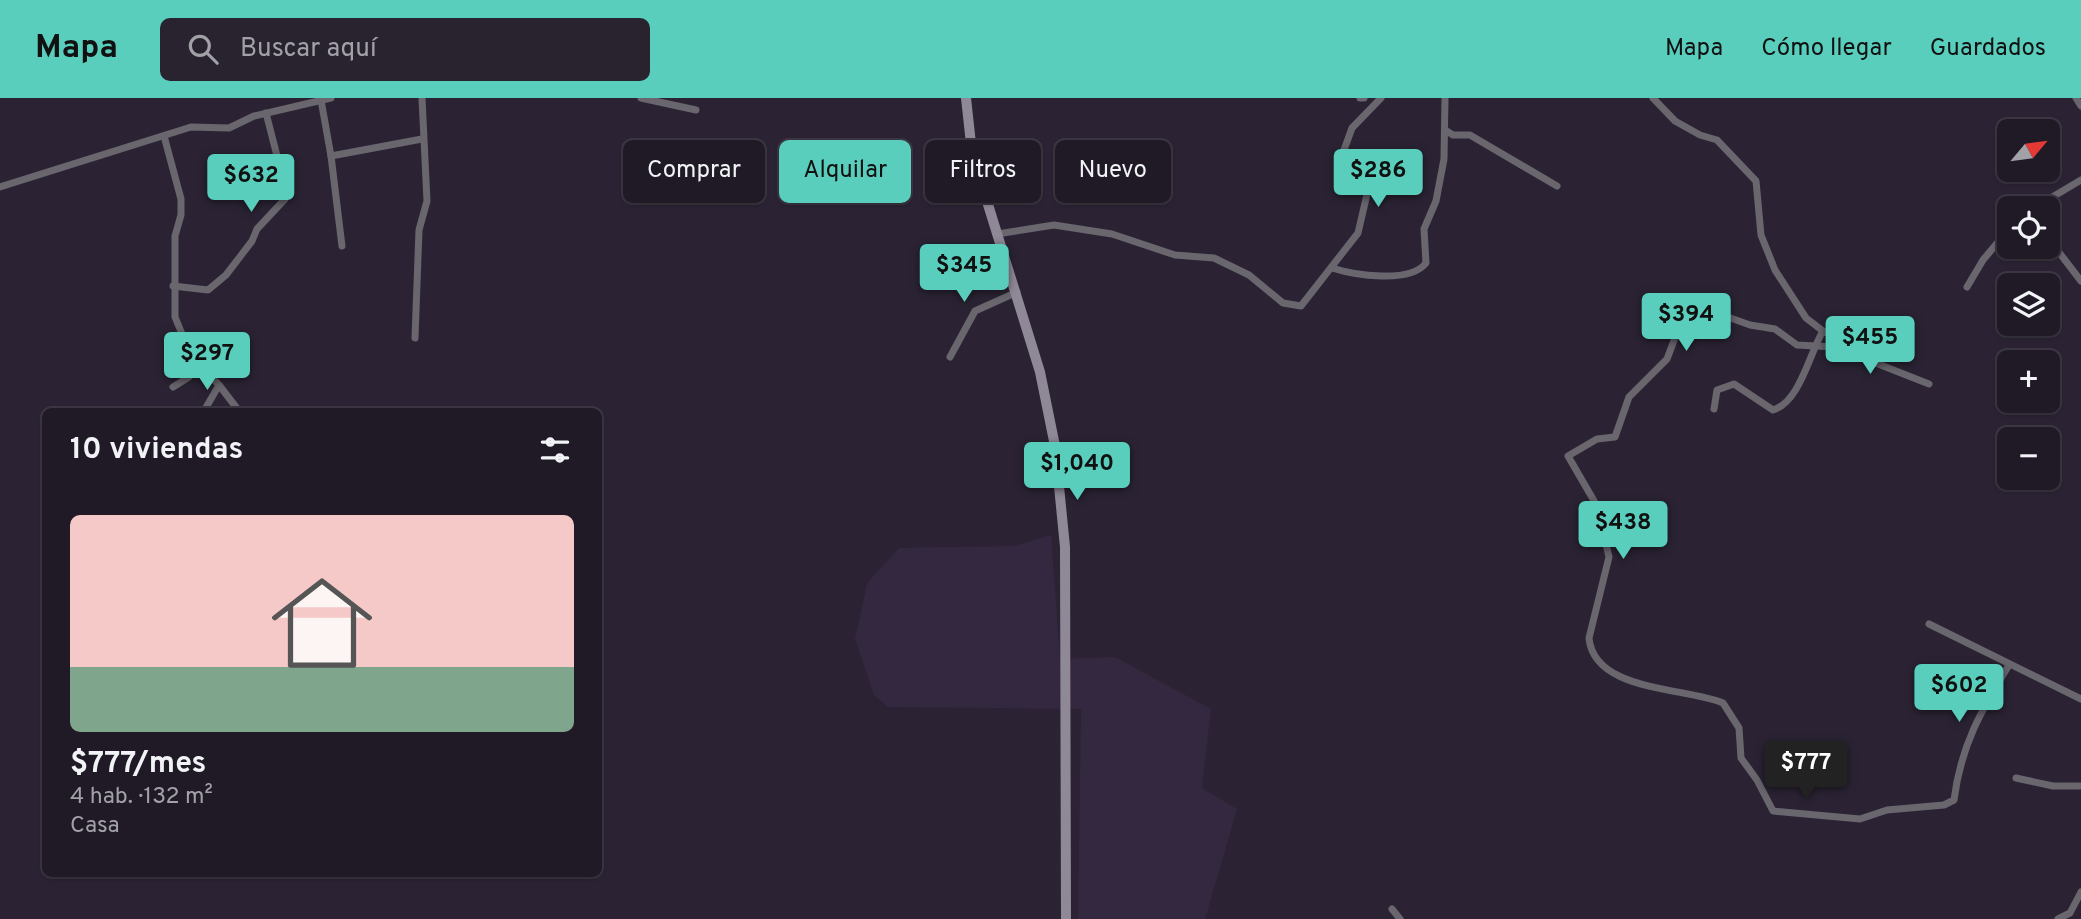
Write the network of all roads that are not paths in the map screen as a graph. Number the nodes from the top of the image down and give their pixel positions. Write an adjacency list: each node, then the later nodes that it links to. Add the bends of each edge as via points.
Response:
1 (331, 98): 9 (street)
2 (422, 98): 16 (street)
3 (641, 98): 10 (street)
4 (967, 98): 22 (main road, via 972,153)
5 (1378, 98): 26 (street, via 1352,128 1345,150 1350,160 1369,167 1372,173 1358,233)
6 (1446, 98): 14 (street)
7 (1653, 98): 31 (street, via 1675,121 1717,140 1756,181 1767,254 1797,307)
8 (2076, 98): 11 (street)
9 (321, 100): 13 (street); 17 (street)
10 (670, 100): 12 (street)
11 (2081, 106)
12 (696, 110)
13 (265, 113): 15 (street, via 229,128 191,127); 28 (street, via 285,198 226,275 208,290)
14 (1445, 130): 19 (street, via 1470,135); 26 (street, via 1436,201 1424,229 1427,255 1422,270 1405,276)
15 (164, 136): 20 (street); 28 (street, via 181,199)
16 (422, 139): 17 (street); 32 (street, via 427,201 419,230)
17 (331, 156): 24 (street)
18 (2081, 180): 21 (street)
19 (1557, 186)
20 (0, 187)
21 (2054, 196)
22 (998, 234): 26 (street, via 1075,226 1175,255 1214,258 1249,275 1291,307 1301,306); 30 (main road)
23 (1997, 243): 29 (street)
24 (342, 246)
25 (2060, 254): 27 (street)
26 (1332, 268)
27 (2081, 281)
28 (173, 286): 36 (street, via 175,317)
29 (1967, 287)
30 (1017, 292): 35 (street, via 975,312); 50 (main road, via 1040,372 1064,534)
31 (1823, 331): 33 (street); 34 (street, via 1852,345)
32 (415, 338)
33 (1815, 344): 34 (street); 42 (street, via 1782,408 1773,411 1734,384 1717,390); 44 (street, via 1797,345 1776,329 1711,312 1681,322 1667,359 1629,397 1615,437 1597,439 1568,456 1597,506 1608,546 1589,638 1598,664 1647,685 1723,703 1739,728 1741,758 1773,811 1860,819 1954,800 1975,720)
34 (1852, 354): 37 (street)
35 (950, 357)
36 (192, 358): 38 (street); 39 (street, via 190,377)
37 (1929, 383)
38 (219, 385): 40 (street); 41 (street)
39 (173, 387)
40 (206, 408)
41 (237, 408)
42 (1714, 410)
43 (1930, 624): 44 (street)
44 (2009, 665): 45 (street)
45 (2081, 699)
46 (2016, 778): 47 (street)
47 (2081, 786)
48 (2081, 892): 52 (street, via 2070,913)
49 (1392, 909): 51 (street)
50 (1066, 919)
51 (1400, 919)
52 (2058, 919)

